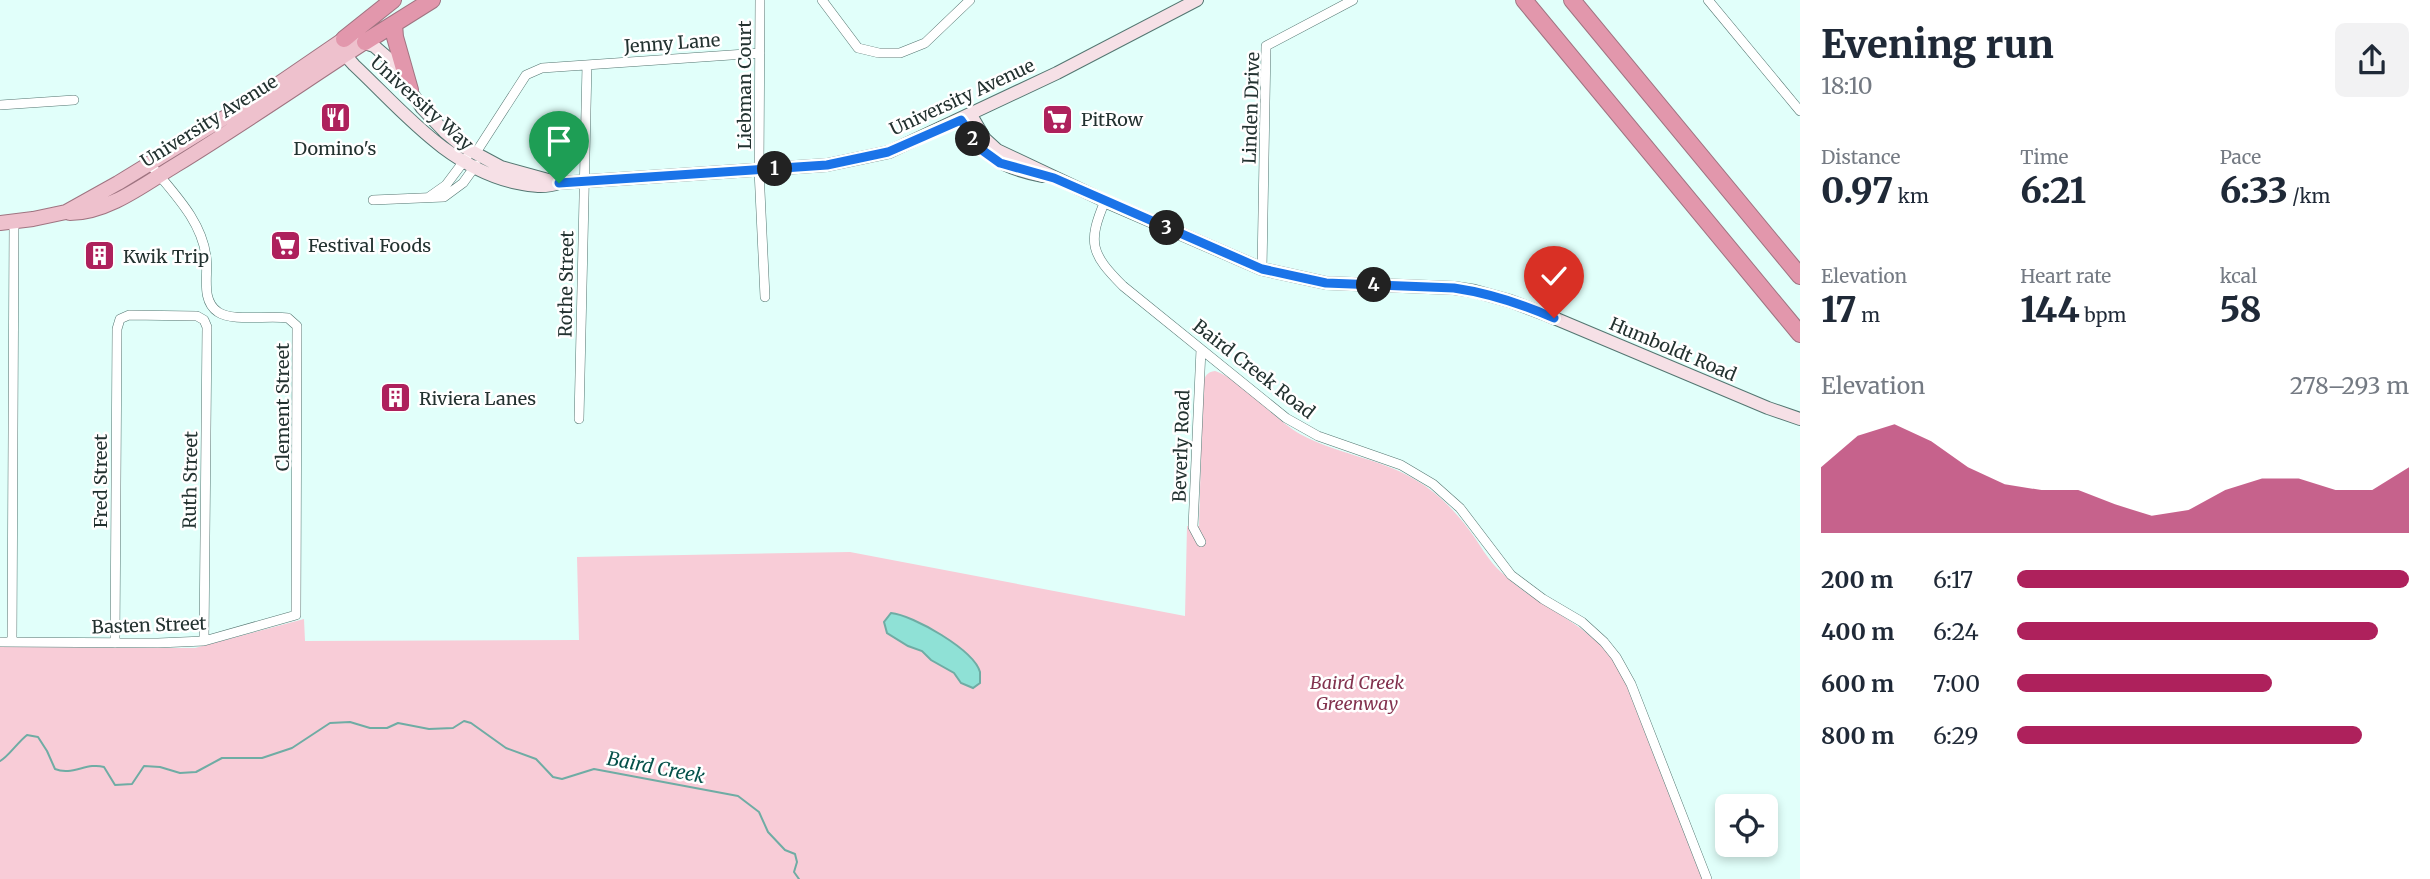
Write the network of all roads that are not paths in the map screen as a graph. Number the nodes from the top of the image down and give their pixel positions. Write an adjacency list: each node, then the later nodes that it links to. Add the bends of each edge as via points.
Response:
1 (393, 0): 15 (highway)
2 (432, 0): 12 (highway)
3 (760, 0): 16 (street, Liebman Court)
4 (822, 0): 5 (street, via 858,48 900,53 925,43)
5 (970, 0)
6 (1197, 0): 22 (main road, University Avenue)
7 (1353, 0): 31 (street, Linden Drive, via 1266,46)
8 (1524, 0): 35 (highway)
9 (1572, 0): 13 (highway)
10 (1582, 0): 13 (highway)
11 (1708, 0): 21 (street)
12 (394, 24): 14 (highway); 18 (highway)
13 (1598, 33): 32 (highway)
14 (365, 42): 15 (main road, University Avenue); 18 (main road, University Way, via 389,59)
15 (345, 47): 23 (main road, University Way, via 432,139); 24 (main road, University Avenue, via 268,91)
16 (760, 53): 17 (street, Jenny Lane); 25 (street, Liebman Court)
17 (587, 65): 23 (street, Jenny Lane, via 554,66 526,75); 26 (street, Rothe Street)
18 (410, 90): 23 (main road, University Way)
19 (74, 100): 20 (street)
20 (0, 105)
21 (1800, 111)
22 (966, 118): 25 (main road, University Avenue, via 888,152 827,165); 29 (main road, Humboldt Road, via 997,150)
23 (472, 159): 27 (main road, University Way); 28 (street, via 463,183 447,196)
24 (155, 169): 30 (main road, University Avenue, via 108,203); 40 (street, Clement Street, via 198,228 206,256 207,295 213,308 228,316 286,317 297,326)
25 (759, 170): 26 (main road, University Avenue); 33 (street, Liebman Court)
26 (584, 182): 27 (main road, University Avenue); 37 (street, Rothe Street)
27 (559, 183)
28 (373, 200)
29 (1105, 201): 31 (main road, Humboldt Road); 36 (street, Baird Creek Road, via 1094,238 1102,262 1123,286)
30 (7, 222): 43 (street)
31 (1262, 269): 38 (main road, Humboldt Road, via 1326,283 1474,291 1547,315)
32 (1800, 276)
33 (765, 297)
34 (204, 320): 41 (street, Ruth Street); 44 (street, Fred Street, via 190,315 126,315 117,328)
35 (1800, 334)
36 (1201, 349): 39 (street, Beverly Road, via 1193,527); 45 (street, Baird Creek Road, via 1303,428 1394,462 1432,483 1460,508 1511,575 1604,642 1631,684)
37 (579, 419)
38 (1800, 419)
39 (1201, 542)
40 (296, 615): 41 (street, Basten Street)
41 (204, 641): 44 (street, Basten Street)
42 (0, 642): 43 (street, Basten Street)
43 (12, 642): 44 (street, Basten Street)
44 (115, 643)
45 (1707, 879)

